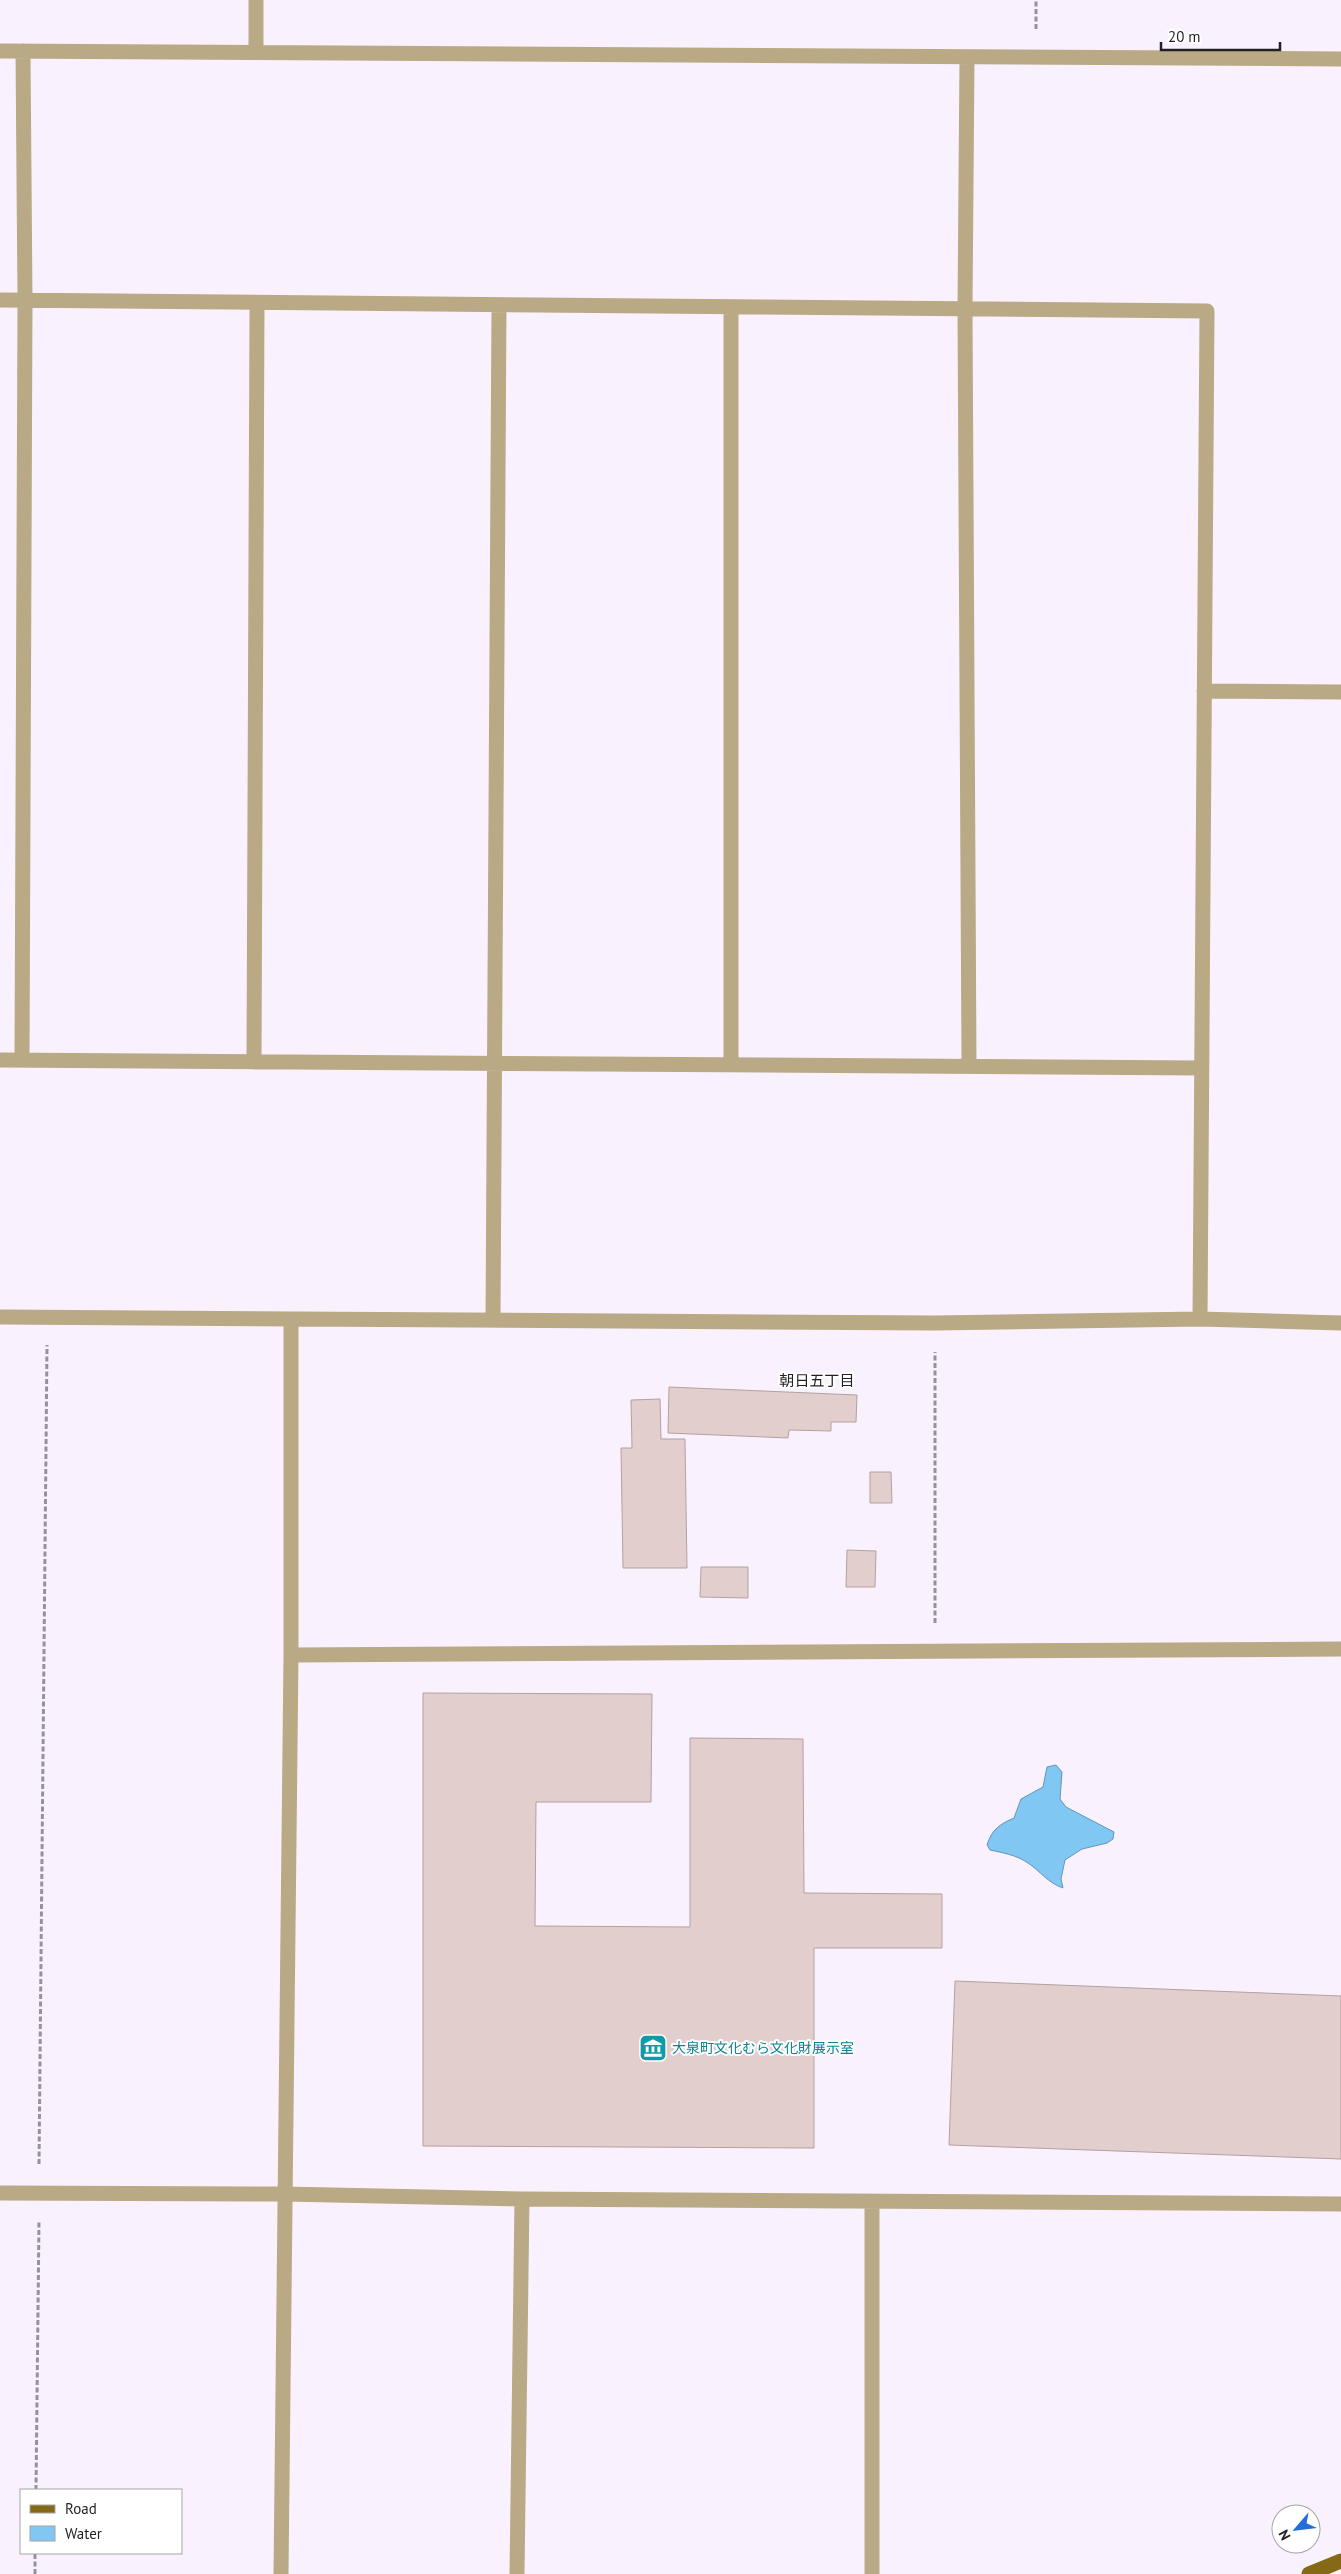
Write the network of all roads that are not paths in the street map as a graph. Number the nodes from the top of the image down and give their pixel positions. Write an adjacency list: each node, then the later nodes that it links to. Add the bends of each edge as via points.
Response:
1 (256, 0): 4 (street)
2 (0, 51): 3 (street)
3 (23, 51): 4 (street); 8 (street)
4 (256, 52): 5 (street)
5 (967, 56): 6 (street); 12 (street)
6 (1341, 59)
7 (0, 300): 8 (street)
8 (25, 301): 9 (street); 16 (street)
9 (257, 303): 10 (street); 17 (street)
10 (498, 305): 11 (street); 18 (street)
11 (731, 307): 12 (street); 19 (street)
12 (965, 308): 13 (street, via 1207,311); 20 (street)
13 (1204, 691): 14 (street); 21 (street)
14 (1341, 692)
15 (0, 1060): 16 (street)
16 (22, 1060): 17 (street)
17 (254, 1062): 18 (street)
18 (495, 1063): 19 (street); 25 (street)
19 (732, 1065): 20 (street)
20 (969, 1066): 21 (street)
21 (1201, 1068): 24 (street)
22 (0, 1317): 23 (street)
23 (291, 1319): 25 (street); 28 (street)
24 (1200, 1319): 25 (street, via 935,1323); 26 (street)
25 (493, 1320)
26 (1341, 1323)
27 (1341, 1649): 28 (street)
28 (291, 1655): 30 (street)
29 (0, 2193): 30 (street)
30 (284, 2194): 31 (street); 35 (street)
31 (522, 2199): 32 (street); 36 (street)
32 (872, 2202): 33 (street); 37 (street)
33 (1341, 2204)
34 (1341, 2562): 38 (main road)
35 (281, 2574)
36 (517, 2574)
37 (872, 2574)
38 (1309, 2574)

